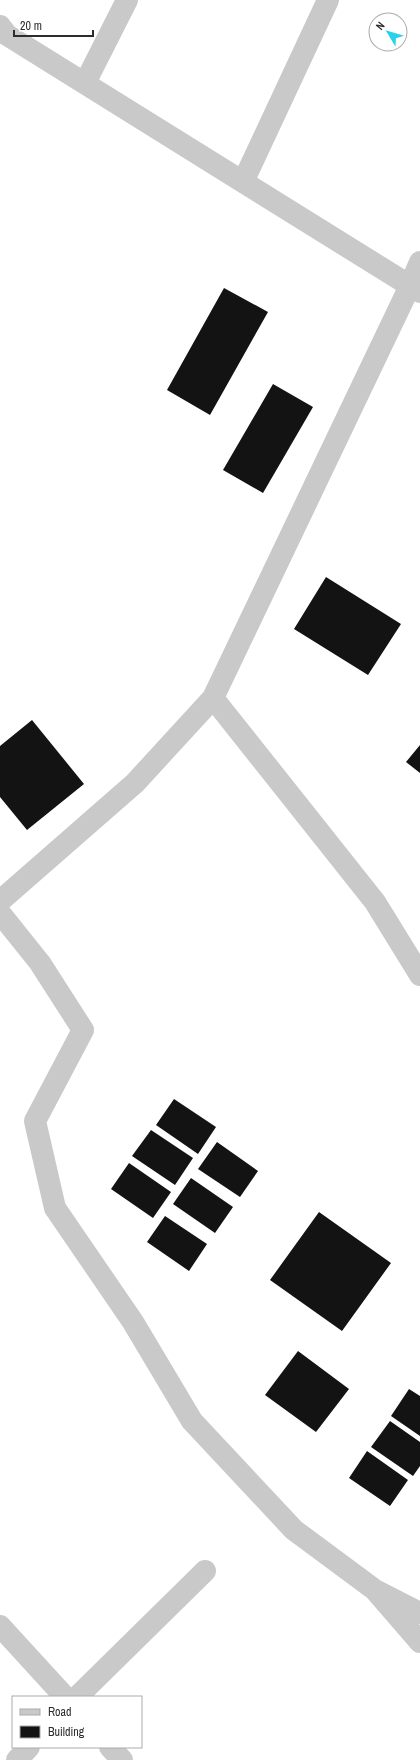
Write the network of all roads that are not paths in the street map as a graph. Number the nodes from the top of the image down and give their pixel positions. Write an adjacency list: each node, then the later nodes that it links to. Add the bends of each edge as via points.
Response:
1 (127, 0): 4 (street)
2 (328, 0): 5 (street)
3 (0, 26): 4 (street, via 7,35)
4 (85, 83): 5 (street)
5 (243, 182): 7 (street)
6 (420, 262): 7 (street)
7 (415, 289): 8 (street)
8 (213, 698): 9 (street, via 134,783); 11 (street, via 375,902)
9 (0, 901)
10 (0, 913): 13 (street, via 40,963 83,1030 35,1120 55,1208 133,1322 192,1421 294,1530)
11 (420, 975)
12 (205, 1571): 18 (street)
13 (375, 1590): 14 (street); 16 (street)
14 (420, 1613)
15 (0, 1626): 17 (street)
16 (420, 1642)
17 (64, 1696)
18 (78, 1696)
19 (29, 1748): 21 (street)
20 (111, 1748): 22 (street)
21 (17, 1760)
22 (122, 1760)

